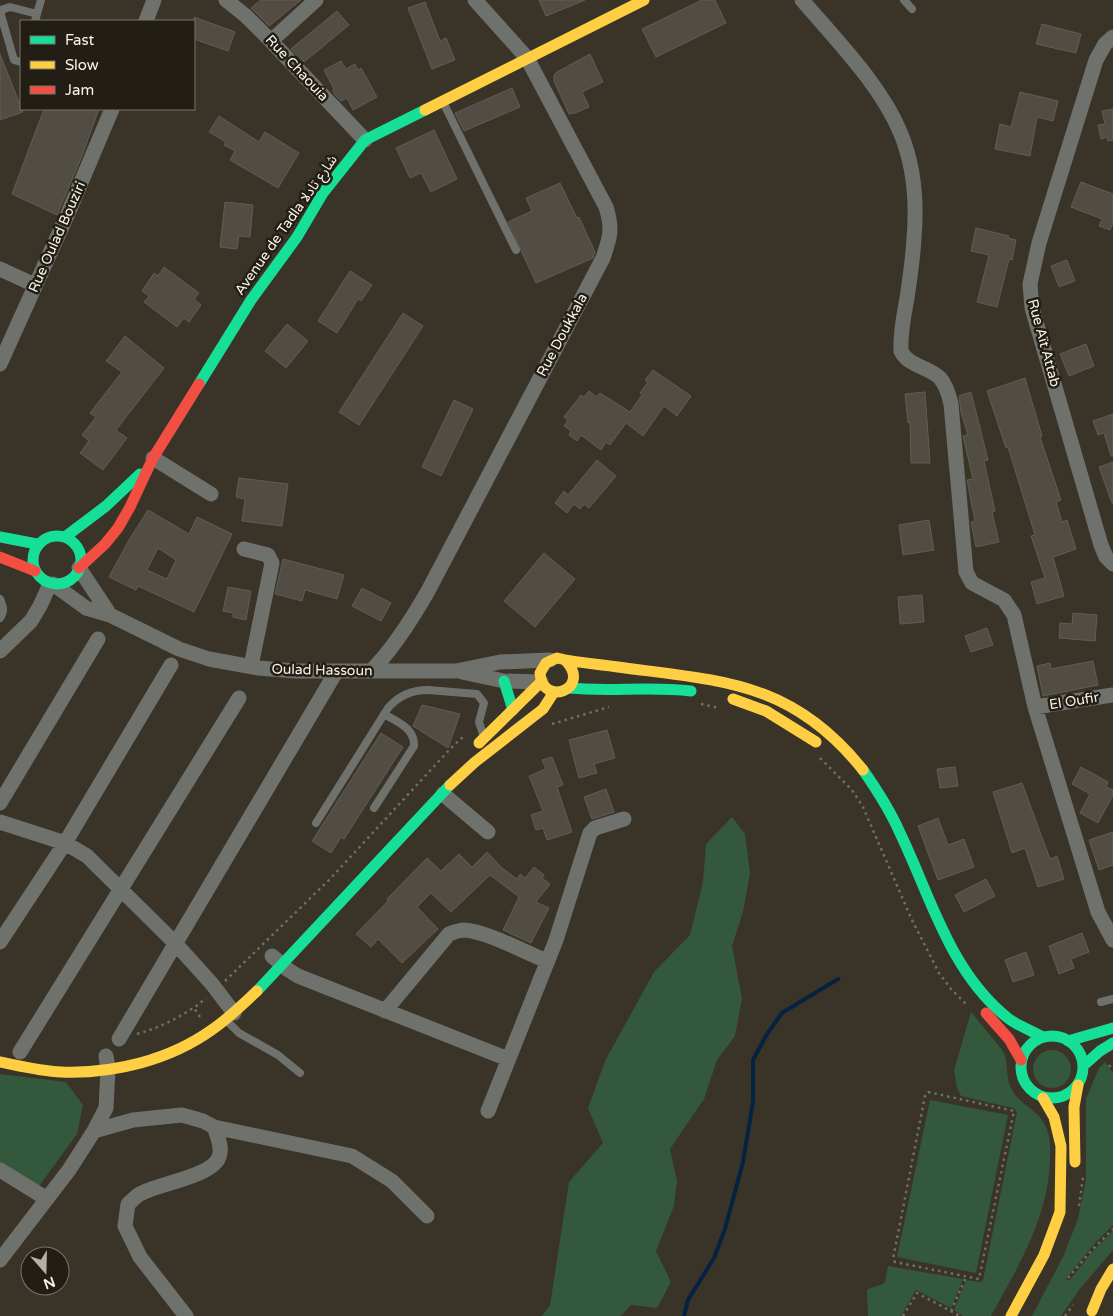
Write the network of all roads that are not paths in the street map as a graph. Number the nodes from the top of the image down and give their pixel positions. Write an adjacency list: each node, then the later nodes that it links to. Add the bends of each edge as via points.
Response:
1 (41, 0): 10 (lane)
2 (154, 0): 11 (street)
3 (226, 0): 13 (street, Rue Chaouia)
4 (316, 0): 13 (street)
5 (475, 0): 14 (street, Rue Doukkala)
6 (644, 0): 14 (main road, Avenue de Tadla شارع تادلا)
7 (802, 0): 54 (street, via 867,78 901,134 913,181 916,219 901,351 908,360 939,377 948,393 966,572 972,583 1004,600 1011,608)
8 (904, 0): 9 (lane)
9 (912, 9)
10 (36, 18): 15 (lane, via 10,7 1,10 14,60)
11 (146, 20)
12 (1113, 37): 30 (street, Rue Aït Attab, via 1104,44 1096,60 1039,244 1030,284 1032,308 1101,545)
13 (271, 41): 18 (street, Rue Chaouia)
14 (527, 58): 16 (main road, Avenue de Tadla شارع تادلا); 43 (street, Rue Doukkala, via 606,208 610,237 603,258 428,591 392,646)
15 (20, 62)
16 (442, 100): 18 (main road, Avenue de Tadla شارع تادلا); 19 (lane)
17 (112, 110): 21 (street, Rue Oulad Bouziri)
18 (365, 140): 23 (main road, Avenue de Tadla شارع تادلا, via 323,193 251,300)
19 (516, 250)
20 (0, 269): 21 (street)
21 (35, 285): 22 (street, Rue Oulad Bouziri)
22 (0, 364)
23 (150, 462): 24 (street); 26 (main road, Avenue de Tadla شارع تادلا, via 106,506); 31 (main road, Avenue de Tadla شارع تادلا, via 118,528)
24 (211, 494)
25 (0, 537): 27 (main road)
26 (65, 537): 27 (main road, via 50,536); 31 (main road, via 77,546 81,561)
27 (37, 544): 32 (main road, via 32,558)
28 (244, 549): 42 (street, via 268,555 272,563)
29 (0, 557): 32 (main road)
30 (1113, 564)
31 (79, 568): 33 (main road, via 70,580); 35 (street)
32 (35, 571): 33 (main road)
33 (52, 584): 35 (street, Oulad Hassoun, via 86,608); 38 (street, via 31,621)
34 (0, 599): 36 (lane, via 4,608)
35 (110, 615): 42 (street, Oulad Hassoun, via 191,653)
36 (0, 618)
37 (98, 639): 61 (street)
38 (0, 651)
39 (550, 660): 40 (main road, via 559,658); 44 (street, Oulad Hassoun, via 500,662); 47 (main road, via 541,671)
40 (566, 661): 48 (main road, via 574,674); 82 (main road, via 714,679 744,686 794,709 826,731 864,770 885,803 943,932 966,971 1003,1014 1022,1028)
41 (171, 665): 67 (street)
42 (251, 666): 45 (street, Oulad Hassoun)
43 (371, 671): 44 (street, Oulad Hassoun); 45 (street, Oulad Hassoun)
44 (456, 671): 46 (street, Oulad Hassoun)
45 (336, 672): 73 (street)
46 (504, 681): 47 (street, Oulad Hassoun); 55 (main road)
47 (541, 682): 49 (main road); 55 (main road)
48 (569, 688): 49 (main road); 50 (main road, via 588,691 671,688)
49 (554, 692): 60 (main road, via 543,709 475,762)
50 (700, 692)
51 (720, 695): 59 (main road, via 767,711 793,725)
52 (1113, 695): 54 (street, El Oufir)
53 (239, 698): 70 (street)
54 (1035, 707): 71 (street, via 1098,912)
55 (513, 710): 57 (main road)
56 (384, 714): 57 (lane, via 393,702 413,691 473,693 484,703 480,726); 62 (lane, via 410,730 414,746); 65 (lane)
57 (485, 738): 58 (main road)
58 (471, 749)
59 (820, 752)
60 (443, 794): 66 (street); 69 (main road)
61 (0, 803)
62 (374, 808)
63 (624, 819): 76 (street, via 595,828 590,833)
64 (0, 822): 67 (street)
65 (316, 823)
66 (488, 832)
67 (65, 843): 70 (street, via 87,856); 72 (street)
68 (361, 862): 69 (main road)
69 (371, 871): 74 (main road)
70 (120, 889): 73 (street); 85 (street)
71 (1113, 940)
72 (0, 942)
73 (175, 943): 79 (street); 86 (street)
74 (275, 958): 79 (main road); 80 (street, via 298,976)
75 (944, 959): 88 (main road, via 1010,1040)
76 (547, 961): 80 (street, via 484,934 458,931 449,934); 87 (street)
77 (1113, 999): 78 (lane)
78 (1101, 1002)
79 (224, 1004): 86 (main road, via 187,1044 162,1056 135,1064); 91 (lane, via 236,1030 272,1050)
80 (385, 1011): 87 (street)
81 (1113, 1028): 83 (main road)
82 (1043, 1037): 83 (main road, via 1056,1036); 88 (main road, via 1025,1050)
83 (1068, 1041): 90 (main road, via 1080,1054)
84 (1113, 1043): 90 (main road)
85 (19, 1052)
86 (109, 1055): 89 (main road, via 71,1072); 96 (street, via 106,1108)
87 (508, 1059): 94 (street)
88 (1021, 1060): 93 (main road, via 1022,1079 1034,1094)
89 (0, 1062)
90 (1083, 1066): 92 (main road)
91 (300, 1073)
92 (1078, 1085): 93 (main road, via 1062,1097); 98 (main road, via 1074,1107)
93 (1043, 1098): 101 (main road, via 1055,1118 1061,1143)
94 (488, 1111)
95 (214, 1127): 96 (street, via 182,1114 133,1120); 102 (street, via 352,1156 392,1181); 107 (street, via 220,1144 219,1157 213,1166 184,1180 140,1194 128,1204 125,1226 140,1257)
96 (94, 1130): 100 (street)
97 (0, 1170): 100 (street)
98 (1075, 1171)
99 (1072, 1190): 101 (main road)
100 (47, 1199): 103 (street)
101 (1060, 1214): 108 (main road, via 1053,1235)
102 (427, 1216)
103 (0, 1260)
104 (1113, 1269): 106 (main road, via 1096,1297)
105 (1113, 1288): 106 (main road)
106 (1091, 1314)
107 (186, 1316)
108 (1011, 1316)

